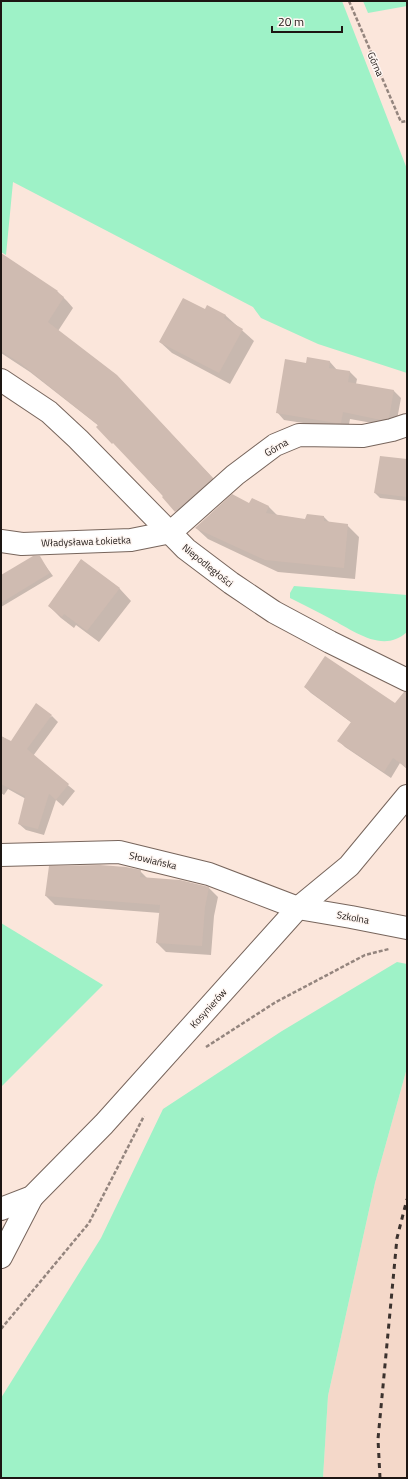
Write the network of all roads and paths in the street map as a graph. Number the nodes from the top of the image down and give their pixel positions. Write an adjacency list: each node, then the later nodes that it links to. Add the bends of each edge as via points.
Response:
1 (349, 1): 2 (path, Górna, via 401,122)
2 (407, 121)
3 (1, 380): 5 (street, Niepodległości, via 49,412)
4 (407, 424): 5 (street, Górna, via 363,436 299,435 276,445 235,475)
5 (171, 532): 6 (street, Władysława Łokietka, via 131,540 22,544); 7 (street, Niepodległości, via 186,549 274,612)
6 (1, 541)
7 (407, 679)
8 (407, 796): 10 (street, Kosynierów, via 349,866)
9 (1, 855): 10 (street, Słowiańska, via 119,852 209,874)
10 (298, 908): 11 (street, Szkolna); 15 (street, Kosynierów, via 104,1124)
11 (407, 928)
12 (393, 948): 13 (path, via 365,955 276,1002)
13 (205, 1048)
14 (145, 1114): 18 (path, via 89,1223)
15 (32, 1197): 16 (street, Kosynierów); 17 (street)
16 (1, 1209)
17 (1, 1257)
18 (1, 1329)

